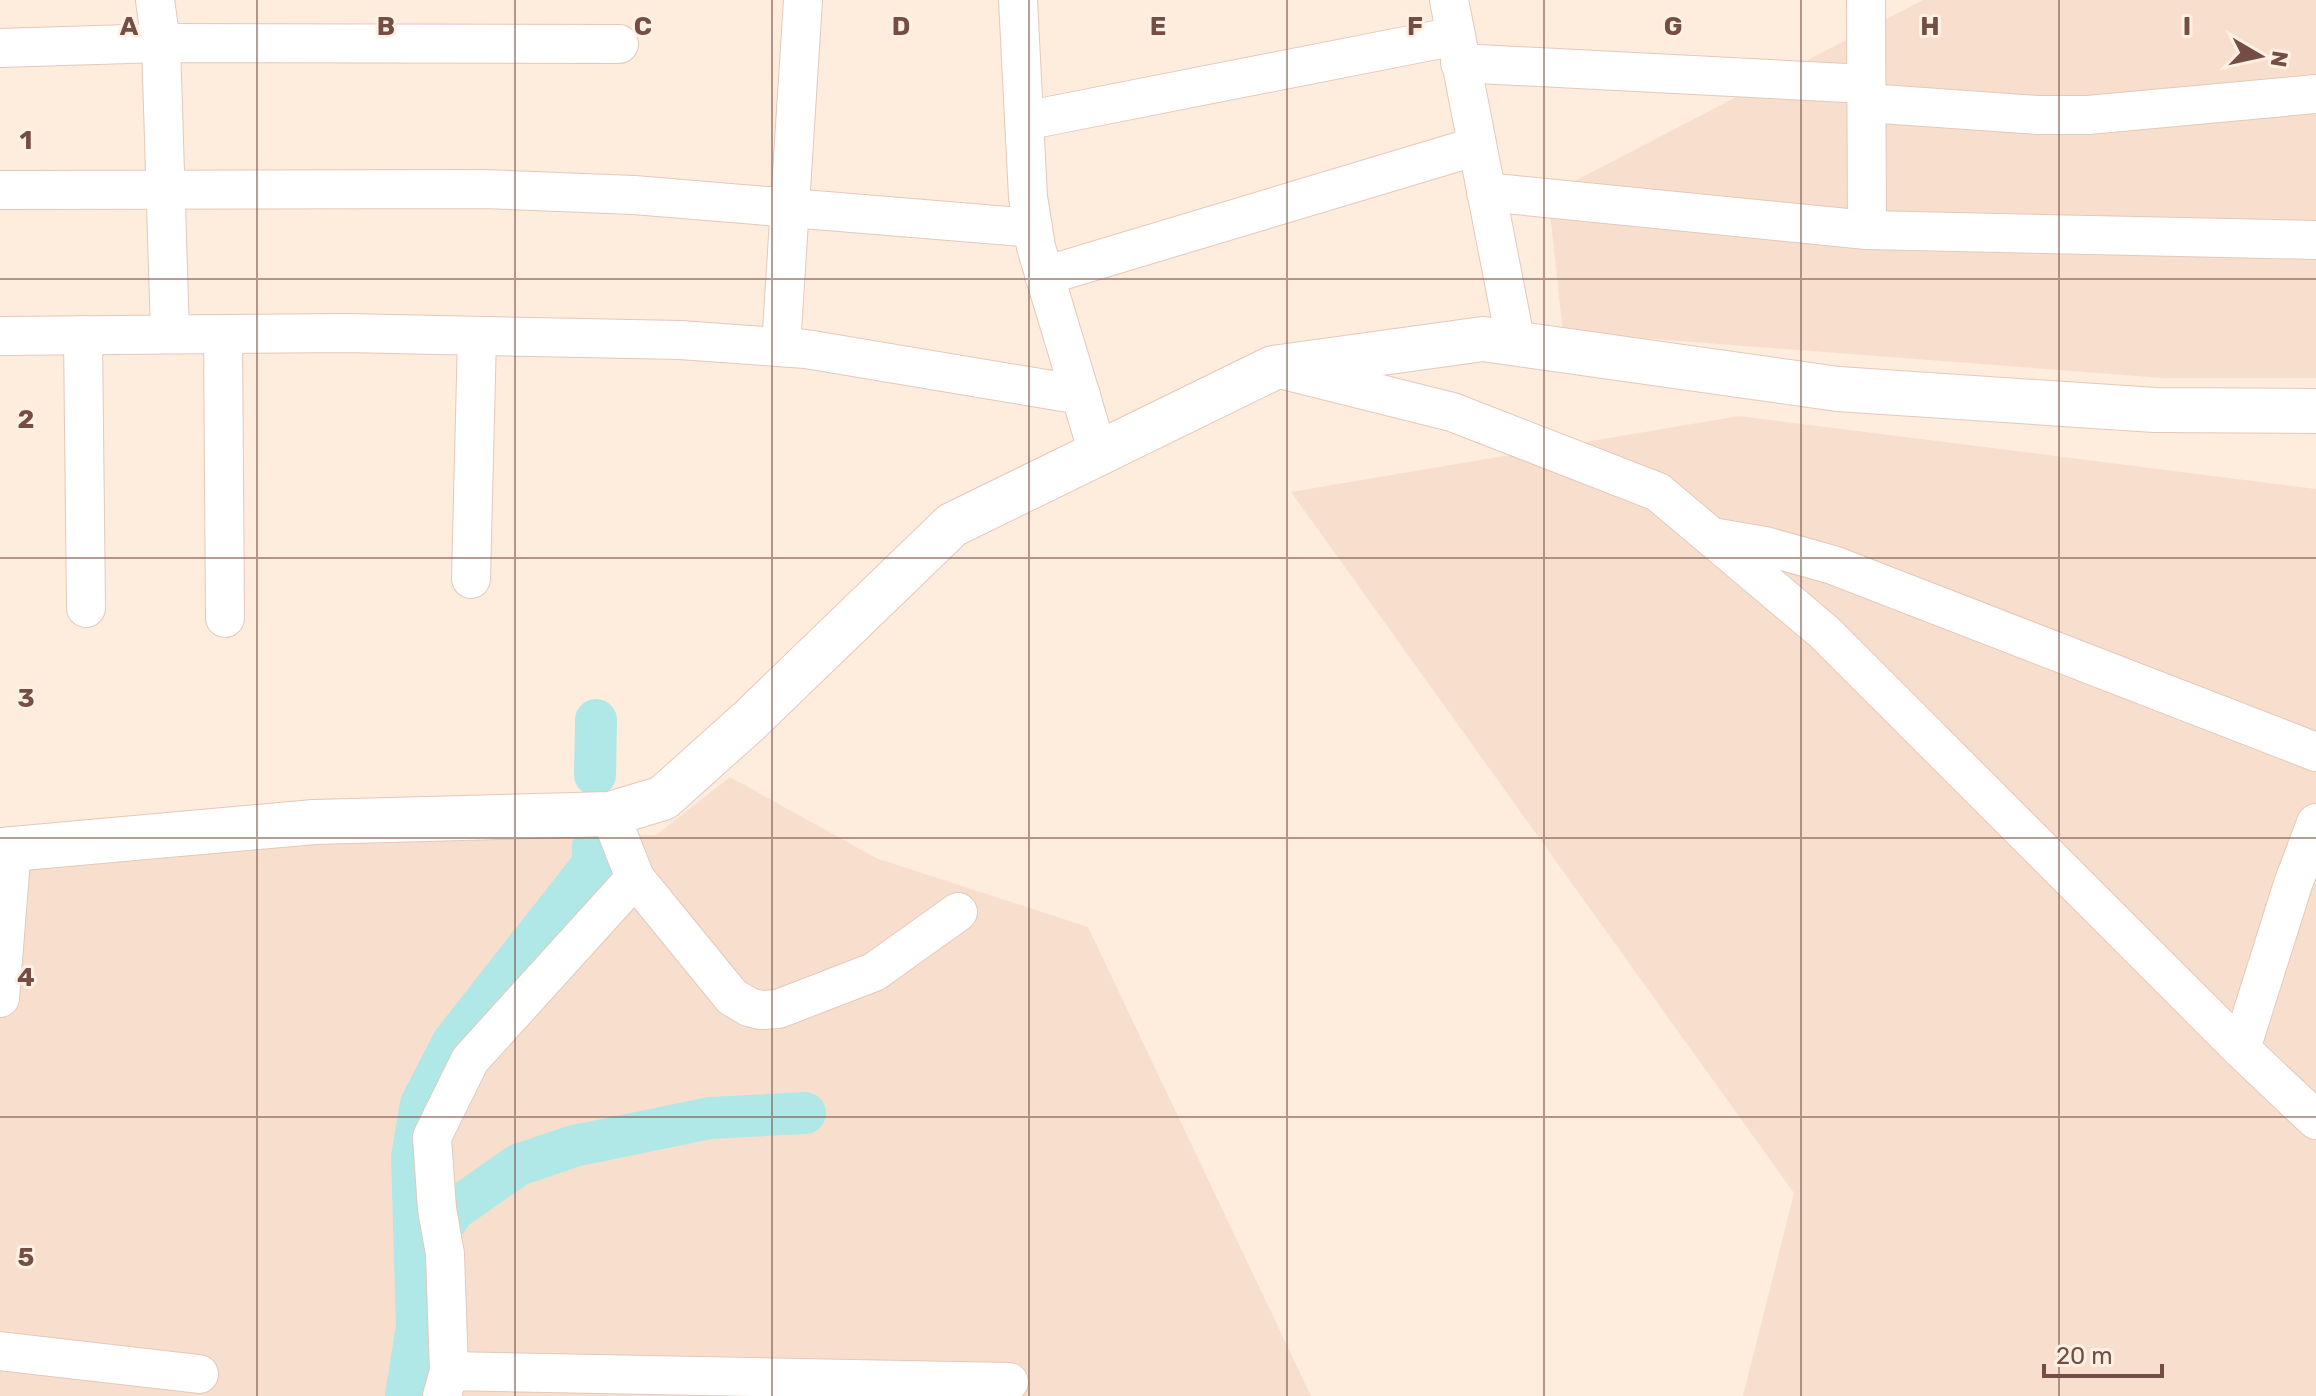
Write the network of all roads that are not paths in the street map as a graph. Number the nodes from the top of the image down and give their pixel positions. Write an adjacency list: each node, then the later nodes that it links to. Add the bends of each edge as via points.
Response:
1 (155, 0): 6 (street)
2 (803, 0): 16 (street)
3 (1018, 0): 11 (street)
4 (1866, 0): 9 (street)
5 (1455, 33): 9 (street); 11 (street); 12 (street)
6 (161, 43): 7 (street); 8 (street); 13 (street)
7 (619, 44)
8 (0, 48)
9 (1867, 94): 10 (street, via 2038,115 2088,115); 18 (street)
10 (2316, 94)
11 (1024, 121): 17 (street)
12 (1477, 146): 15 (street); 20 (street)
13 (166, 189): 14 (street); 16 (street, via 499,190); 21 (street)
14 (0, 190)
15 (1486, 192): 18 (street); 26 (street)
16 (790, 207): 17 (street); 27 (street)
17 (1033, 228): 20 (street)
18 (1867, 230): 19 (street)
19 (2316, 240)
20 (1044, 276): 29 (street)
21 (170, 334): 22 (street); 23 (street)
22 (223, 334): 25 (street); 35 (street)
23 (83, 335): 24 (street); 34 (street)
24 (0, 336)
25 (477, 336): 27 (street); 33 (street)
26 (1516, 344): 28 (street, via 1483,339); 30 (street, via 1838,389 2155,410)
27 (781, 347): 29 (street)
28 (1273, 368): 31 (street); 32 (street, via 1452,412 1658,492)
29 (1081, 395): 31 (street)
30 (2316, 411)
31 (1098, 453): 37 (street, via 952,525 663,798)
32 (1712, 537): 36 (street, via 1833,565); 43 (street, via 1824,632)
33 (471, 579)
34 (86, 608)
35 (225, 618)
36 (2316, 752)
37 (610, 814): 39 (street, via 314,822); 40 (street)
38 (2316, 823): 43 (street)
39 (6, 849): 42 (street)
40 (635, 878): 41 (street, via 732,997 761,1010 778,1009 874,972); 48 (street, via 470,1060 432,1137 445,1254)
41 (958, 912)
42 (0, 998)
43 (2241, 1049): 44 (street)
44 (2316, 1120)
45 (0, 1351): 46 (street)
46 (199, 1374)
47 (1009, 1382): 48 (street)
48 (446, 1384)

